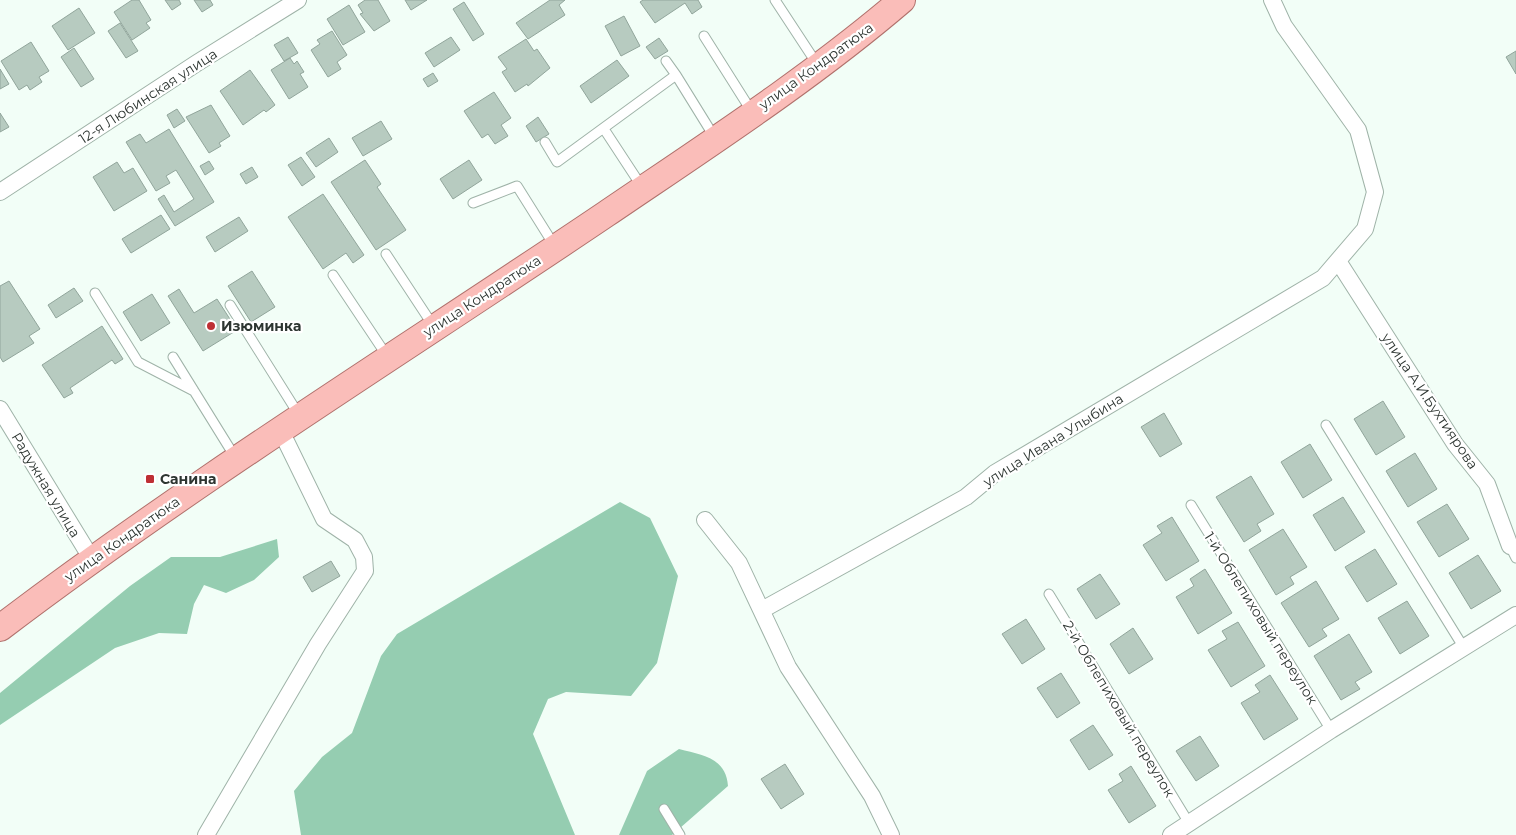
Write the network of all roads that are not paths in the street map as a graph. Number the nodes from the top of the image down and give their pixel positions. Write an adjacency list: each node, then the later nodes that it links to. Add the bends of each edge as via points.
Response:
1 (298, 0): 14 (street, 12-я Любинская улица)
2 (774, 0): 7 (lane)
3 (902, 0): 7 (main road, улица Кондратюка)
4 (1272, 0): 18 (street, улица Ивана Улыбина, via 1289,33 1358,130 1375,192 1366,229)
5 (704, 36): 9 (lane)
6 (666, 61): 8 (lane)
7 (818, 66): 9 (main road, улица Кондратюка)
8 (676, 75): 10 (lane); 11 (lane)
9 (752, 112): 11 (main road, улица Кондратюка)
10 (604, 128): 12 (lane, via 557,162); 13 (lane)
11 (715, 138): 13 (main road, улица Кондратюка)
12 (545, 142)
13 (643, 188): 16 (main road, улица Кондратюка)
14 (0, 192)
15 (473, 203): 16 (lane, via 517,186)
16 (556, 248): 22 (main road, улица Кондратюка)
17 (386, 254): 22 (lane)
18 (1338, 261): 32 (street, улица А.И.Бухтиярова, via 1455,444 1487,484); 36 (street, улица Ивана Улыбина, via 1323,278 995,473 966,497)
19 (333, 275): 24 (lane)
20 (95, 293): 25 (lane, via 138,362)
21 (230, 305): 27 (lane)
22 (435, 327): 24 (main road, улица Кондратюка)
23 (173, 357): 25 (lane)
24 (388, 358): 27 (main road, улица Кондратюка)
25 (194, 392): 29 (lane)
26 (0, 409): 33 (street, Радужная улица)
27 (290, 423): 29 (main road, улица Кондратюка); 44 (street, via 324,520 355,540 364,557 365,571 318,644)
28 (1326, 425): 40 (lane)
29 (236, 459): 33 (main road, улица Кондратюка)
30 (1192, 505): 41 (lane, 1-й Облепиховый переулок)
31 (705, 520): 36 (street, via 739,563)
32 (1513, 552)
33 (93, 560): 34 (main road, улица Кондратюка)
34 (58, 584): 38 (main road); 39 (main road)
35 (1049, 594): 43 (lane, 2-й Облепиховый переулок)
36 (762, 610): 46 (street, via 788,667 872,796)
37 (1516, 614): 40 (street)
38 (0, 615)
39 (0, 628)
40 (1464, 648): 41 (street)
41 (1331, 730): 43 (street)
42 (664, 809): 45 (lane)
43 (1189, 823): 47 (street)
44 (206, 835)
45 (680, 835)
46 (891, 835)
47 (1170, 835)

